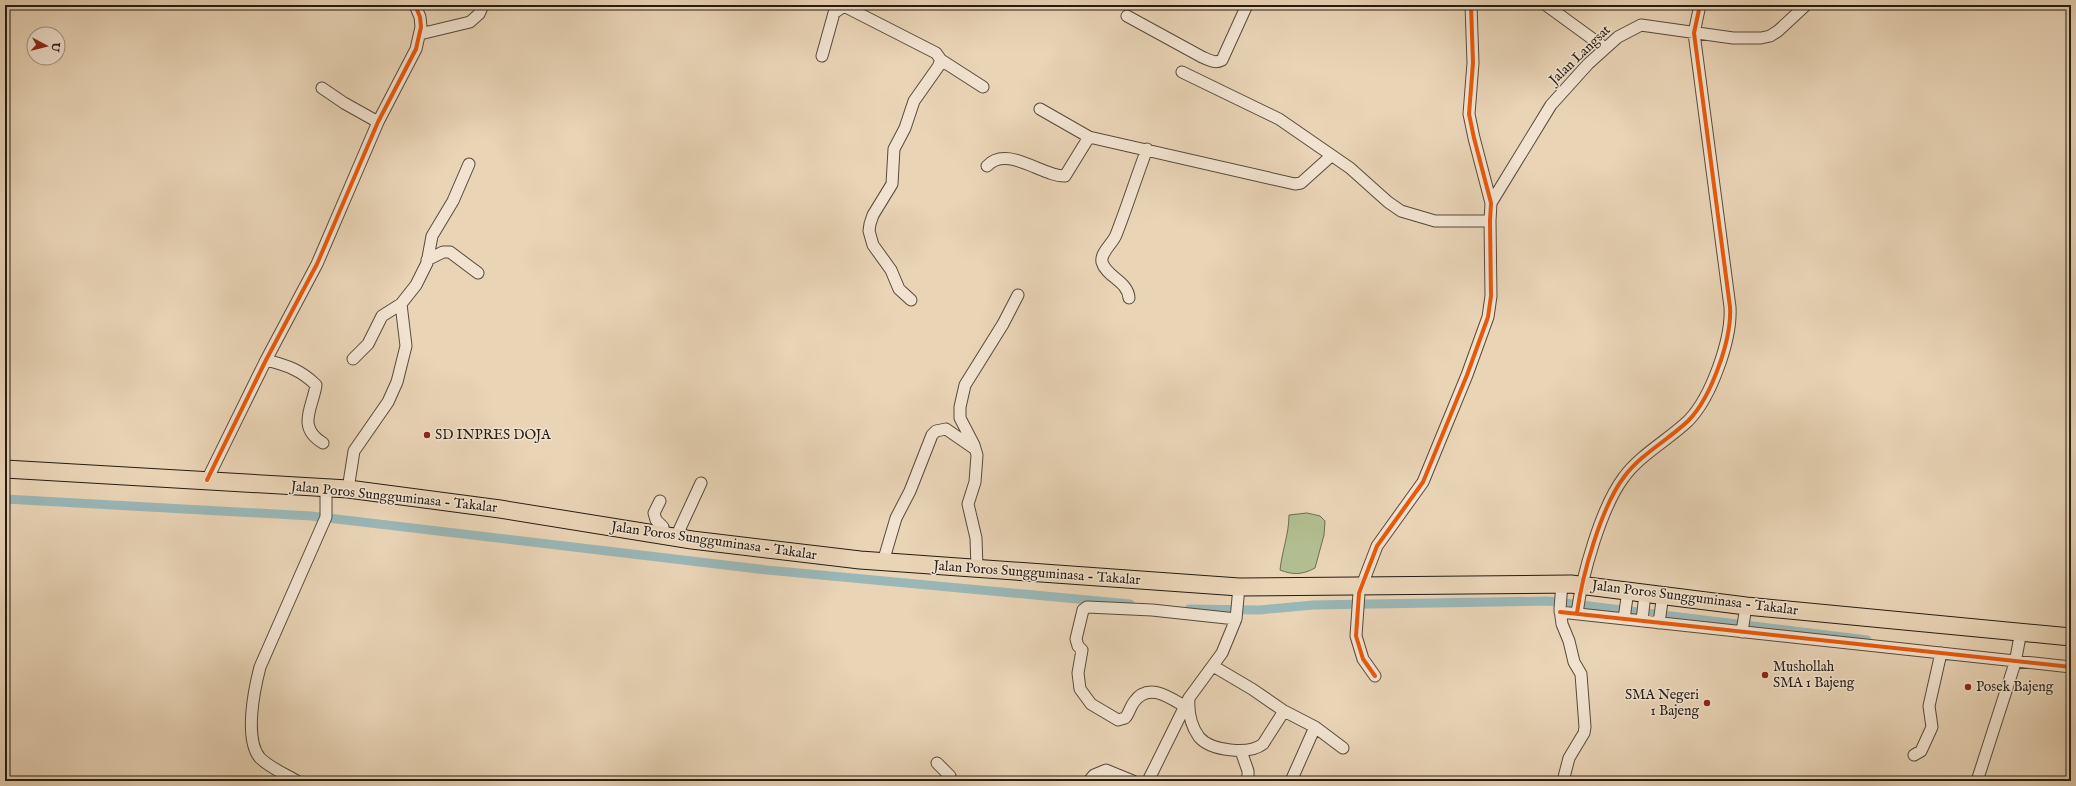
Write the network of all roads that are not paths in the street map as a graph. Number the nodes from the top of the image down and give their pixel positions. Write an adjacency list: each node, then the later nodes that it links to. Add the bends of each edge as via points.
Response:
1 (415, 5): 11 (street, via 420,17)
2 (483, 5): 11 (street, via 479,14 470,22)
3 (1247, 5): 9 (street, via 1219,62 1202,57)
4 (1471, 5): 25 (street, via 1473,63 1469,114)
5 (1546, 5): 12 (street)
6 (1700, 5): 10 (street)
7 (1806, 5): 10 (street, Jalan Langsat, via 1786,26 1770,36 1733,38)
8 (843, 6): 13 (street, via 834,13); 14 (street, via 936,53)
9 (1126, 16)
10 (1694, 33): 12 (street, Jalan Langsat, via 1641,25 1618,37); 48 (street, via 1730,307 1727,343 1700,406 1688,420 1628,471 1618,484 1599,531)
11 (420, 34): 19 (street, via 416,49)
12 (1605, 48): 25 (street, Jalan Langsat, via 1551,105 1521,158)
13 (822, 56)
14 (941, 60): 16 (street); 31 (street, via 914,101 894,150 892,184 873,215 869,231 873,245 891,270 899,289)
15 (1182, 72): 22 (street, via 1268,113)
16 (983, 87)
17 (322, 88): 19 (street)
18 (1040, 109): 20 (street)
19 (378, 122): 34 (street, via 317,264)
20 (1089, 137): 21 (street); 24 (street, via 1064,176 1028,163 1004,158 994,160)
21 (1148, 149): 22 (street, via 1295,184 1301,183); 30 (street, via 1115,237 1102,263 1127,289)
22 (1331, 156): 26 (street, via 1350,168 1401,211 1435,221)
23 (469, 164): 27 (street, via 453,200 432,236)
24 (987, 166)
25 (1491, 203): 26 (street)
26 (1490, 222): 47 (street, via 1491,296 1482,338 1423,482 1377,546)
27 (427, 260): 28 (street, via 443,252 450,252); 32 (street, via 416,285)
28 (478, 273)
29 (1018, 295): 36 (street, via 965,385 961,397 960,418)
30 (1129, 298)
31 (911, 300)
32 (401, 304): 33 (street, via 382,316 368,344); 40 (street, via 406,346 397,382 388,402 354,450)
33 (353, 358)
34 (266, 360): 35 (street, via 299,370 316,385 307,419 310,432); 38 (street)
35 (323, 443)
36 (976, 449): 44 (street, via 946,429 936,431 896,518); 45 (street, via 975,482 968,504 976,538)
37 (5, 469): 38 (highway, Jalan Poros Sungguminasa - Takalar)
38 (207, 480): 41 (highway, Jalan Poros Sungguminasa - Takalar)
39 (700, 482): 43 (street)
40 (348, 490): 41 (highway, Jalan Poros Sungguminasa - Takalar); 43 (highway, Jalan Poros Sungguminasa - Takalar, via 479,506)
41 (326, 493): 76 (street, via 326,517 260,667 251,728 254,747 266,763)
42 (660, 501): 43 (street, via 654,513 656,520)
43 (669, 536): 44 (highway, Jalan Poros Sungguminasa - Takalar, via 785,553)
44 (883, 562): 45 (highway, Jalan Poros Sungguminasa - Takalar)
45 (977, 568): 49 (highway, Jalan Poros Sungguminasa - Takalar)
46 (1562, 587): 47 (highway, Jalan Poros Sungguminasa - Takalar); 48 (highway, Jalan Poros Sungguminasa - Takalar); 53 (street)
47 (1361, 589): 49 (highway, Jalan Poros Sungguminasa - Takalar); 67 (street, via 1356,636 1360,651)
48 (1581, 590): 50 (highway, Jalan Poros Sungguminasa - Takalar); 55 (street)
49 (1239, 591): 56 (street)
50 (1628, 596): 51 (highway, Jalan Poros Sungguminasa - Takalar); 57 (street)
51 (1644, 597): 52 (highway, Jalan Poros Sungguminasa - Takalar); 58 (street)
52 (1662, 598): 54 (highway, Jalan Poros Sungguminasa - Takalar); 59 (street)
53 (1560, 610): 55 (street); 82 (street, via 1574,662 1581,674 1585,727 1569,758)
54 (1745, 610): 60 (street); 62 (highway, Jalan Poros Sungguminasa - Takalar)
55 (1577, 611): 57 (street)
56 (1237, 617): 65 (street, via 1222,653); 68 (street, via 1087,607 1083,610 1076,638 1082,653 1077,680 1082,695 1091,704 1118,720 1125,718 1134,701 1145,693 1160,692)
57 (1624, 618): 58 (street)
58 (1642, 619): 59 (street)
59 (1660, 621): 60 (street)
60 (1742, 631): 63 (street)
61 (2071, 637): 62 (highway, Jalan Poros Sungguminasa - Takalar)
62 (2020, 638): 64 (street)
63 (1941, 653): 64 (street); 73 (street, via 1929,706 1932,727 1921,751)
64 (2016, 660): 66 (street); 83 (street)
65 (1213, 666): 68 (street); 69 (street)
66 (2071, 667)
67 (1375, 676)
68 (1186, 702): 72 (street, via 1189,715 1200,737 1215,746); 79 (street)
69 (1284, 711): 70 (street); 72 (street, via 1263,744 1254,749)
70 (1315, 727): 71 (street); 81 (street)
71 (1343, 748)
72 (1241, 751): 80 (street, via 1248,771)
73 (1914, 755)
74 (936, 763): 75 (street)
75 (950, 779)
76 (297, 781)
77 (1090, 781): 78 (street, via 1106,770)
78 (1133, 781)
79 (1148, 781)
80 (1248, 781)
81 (1291, 781)
82 (1563, 781)
83 (1977, 781)

